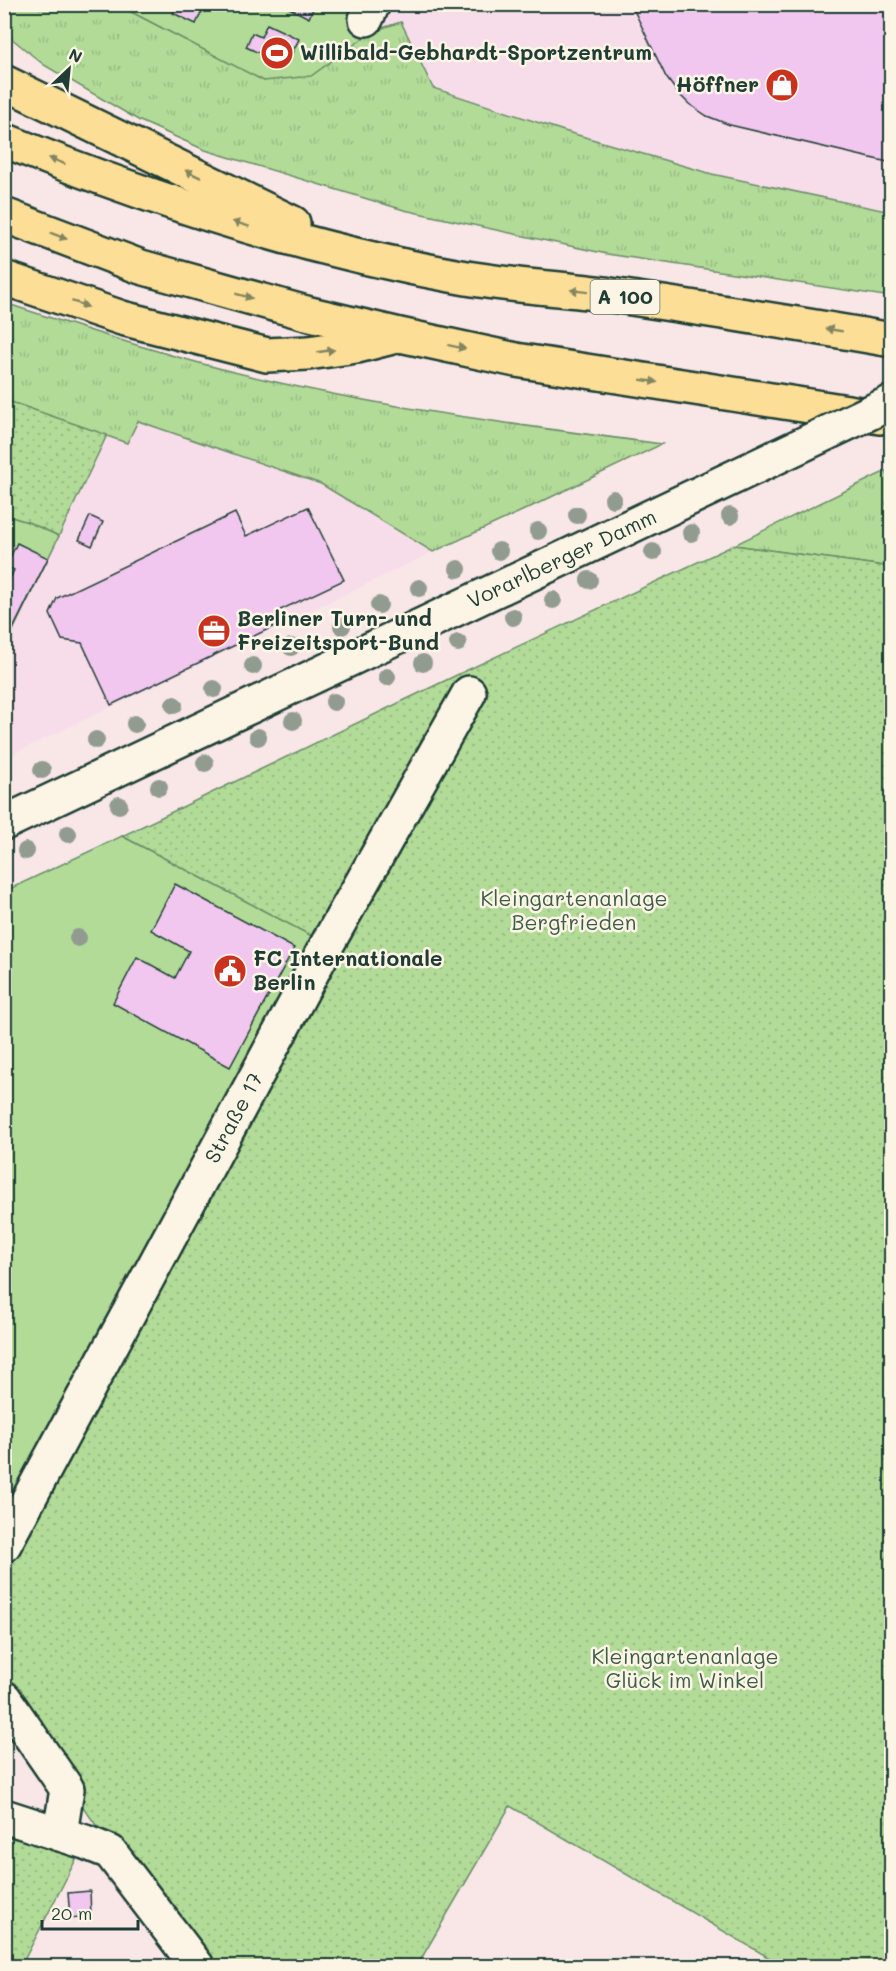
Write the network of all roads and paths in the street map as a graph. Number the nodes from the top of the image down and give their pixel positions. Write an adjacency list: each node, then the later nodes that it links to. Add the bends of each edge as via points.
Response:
1 (4, 58): 3 (highway)
2 (4, 82): 3 (highway)
3 (71, 115): 6 (highway, one-way to 3)
4 (4, 140): 6 (highway, A 100, one-way to 4, via 183,206)
5 (4, 215): 8 (highway, one-way to 8, via 141,267)
6 (359, 255): 9 (highway, A 100, one-way to 6, via 609,295 462,277)
7 (4, 278): 8 (highway, one-way to 8, via 122,318 267,355 357,346)
8 (400, 335): 11 (highway, one-way to 11, via 516,360)
9 (891, 340)
10 (891, 402): 13 (street, Vorarlberger Damm, bridge)
11 (891, 419)
12 (469, 693): 14 (street, Straße 17, via 329,941)
13 (4, 823)
14 (4, 1545)
15 (4, 1698): 17 (street, via 67,1789)
16 (4, 1816): 17 (street)
17 (60, 1834): 18 (street, via 110,1852)
18 (197, 1966)

